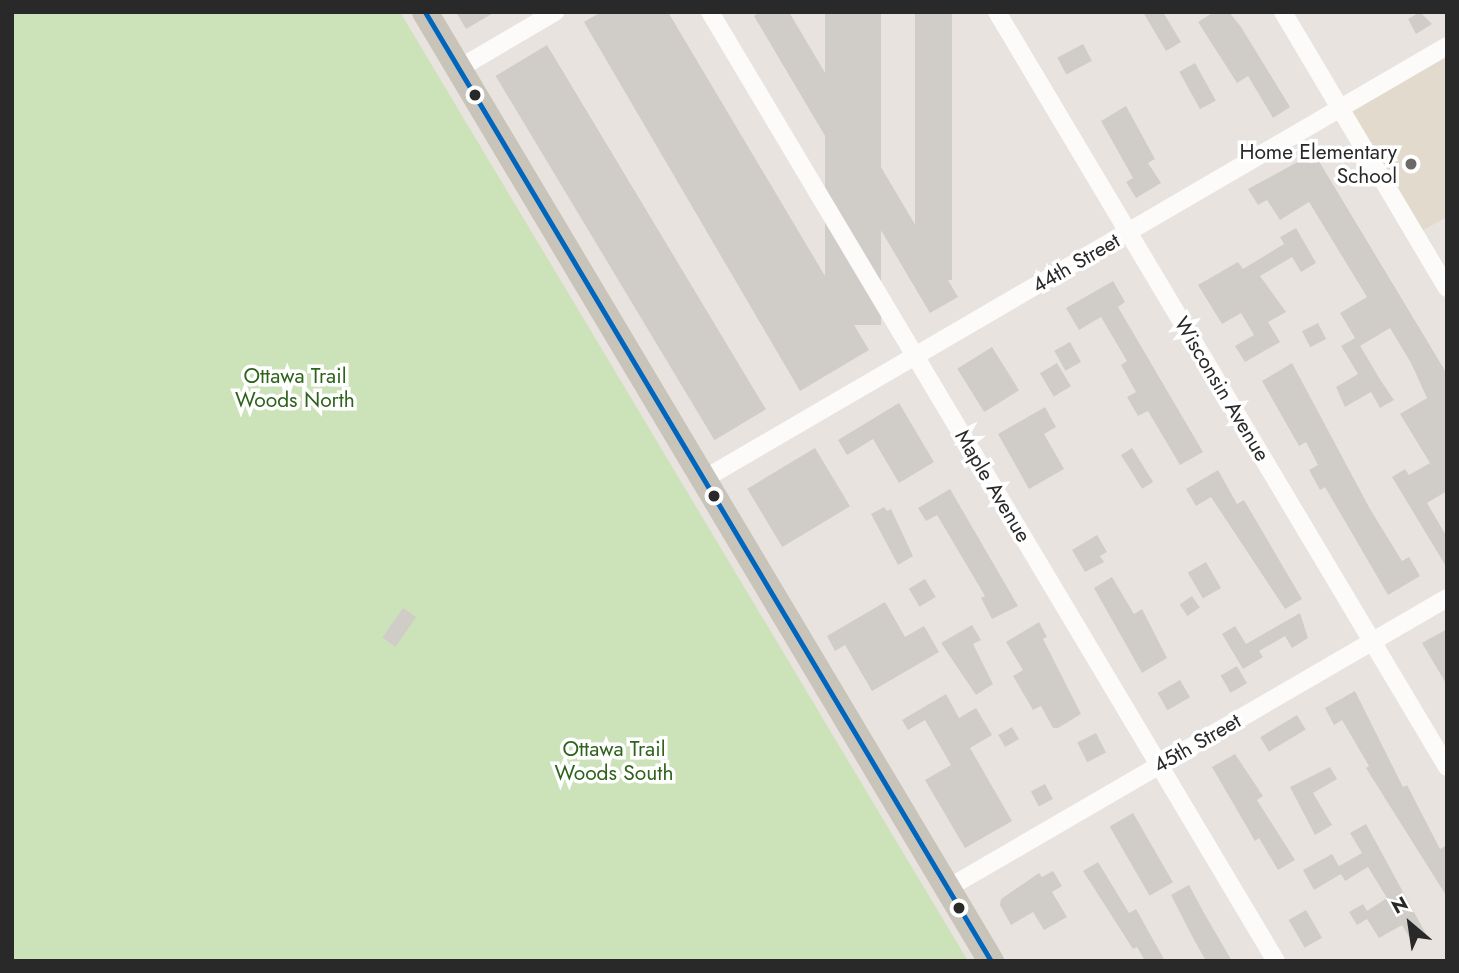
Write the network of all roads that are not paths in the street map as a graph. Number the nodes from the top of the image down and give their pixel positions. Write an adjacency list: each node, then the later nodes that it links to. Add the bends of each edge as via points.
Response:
1 (425, 12): 7 (main road)
2 (555, 12): 7 (street)
3 (710, 12): 11 (street, Maple Avenue)
4 (997, 12): 9 (street, Wisconsin Avenue)
5 (1283, 12): 8 (street)
6 (1447, 46): 8 (street, 44th Street)
7 (458, 69): 12 (main road)
8 (1340, 109): 9 (street, 44th Street); 10 (street)
9 (1128, 232): 11 (street, 44th Street); 14 (street, Wisconsin Avenue)
10 (1447, 289)
11 (915, 356): 12 (street, 44th Street); 15 (street, Maple Avenue)
12 (704, 479): 17 (main road)
13 (1447, 598): 14 (street, 45th Street)
14 (1372, 641): 15 (street, 45th Street); 16 (street, Wisconsin Avenue)
15 (1159, 765): 17 (street, 45th Street); 19 (street, Maple Avenue)
16 (1447, 767)
17 (948, 888): 18 (main road)
18 (991, 961)
19 (1276, 961)

